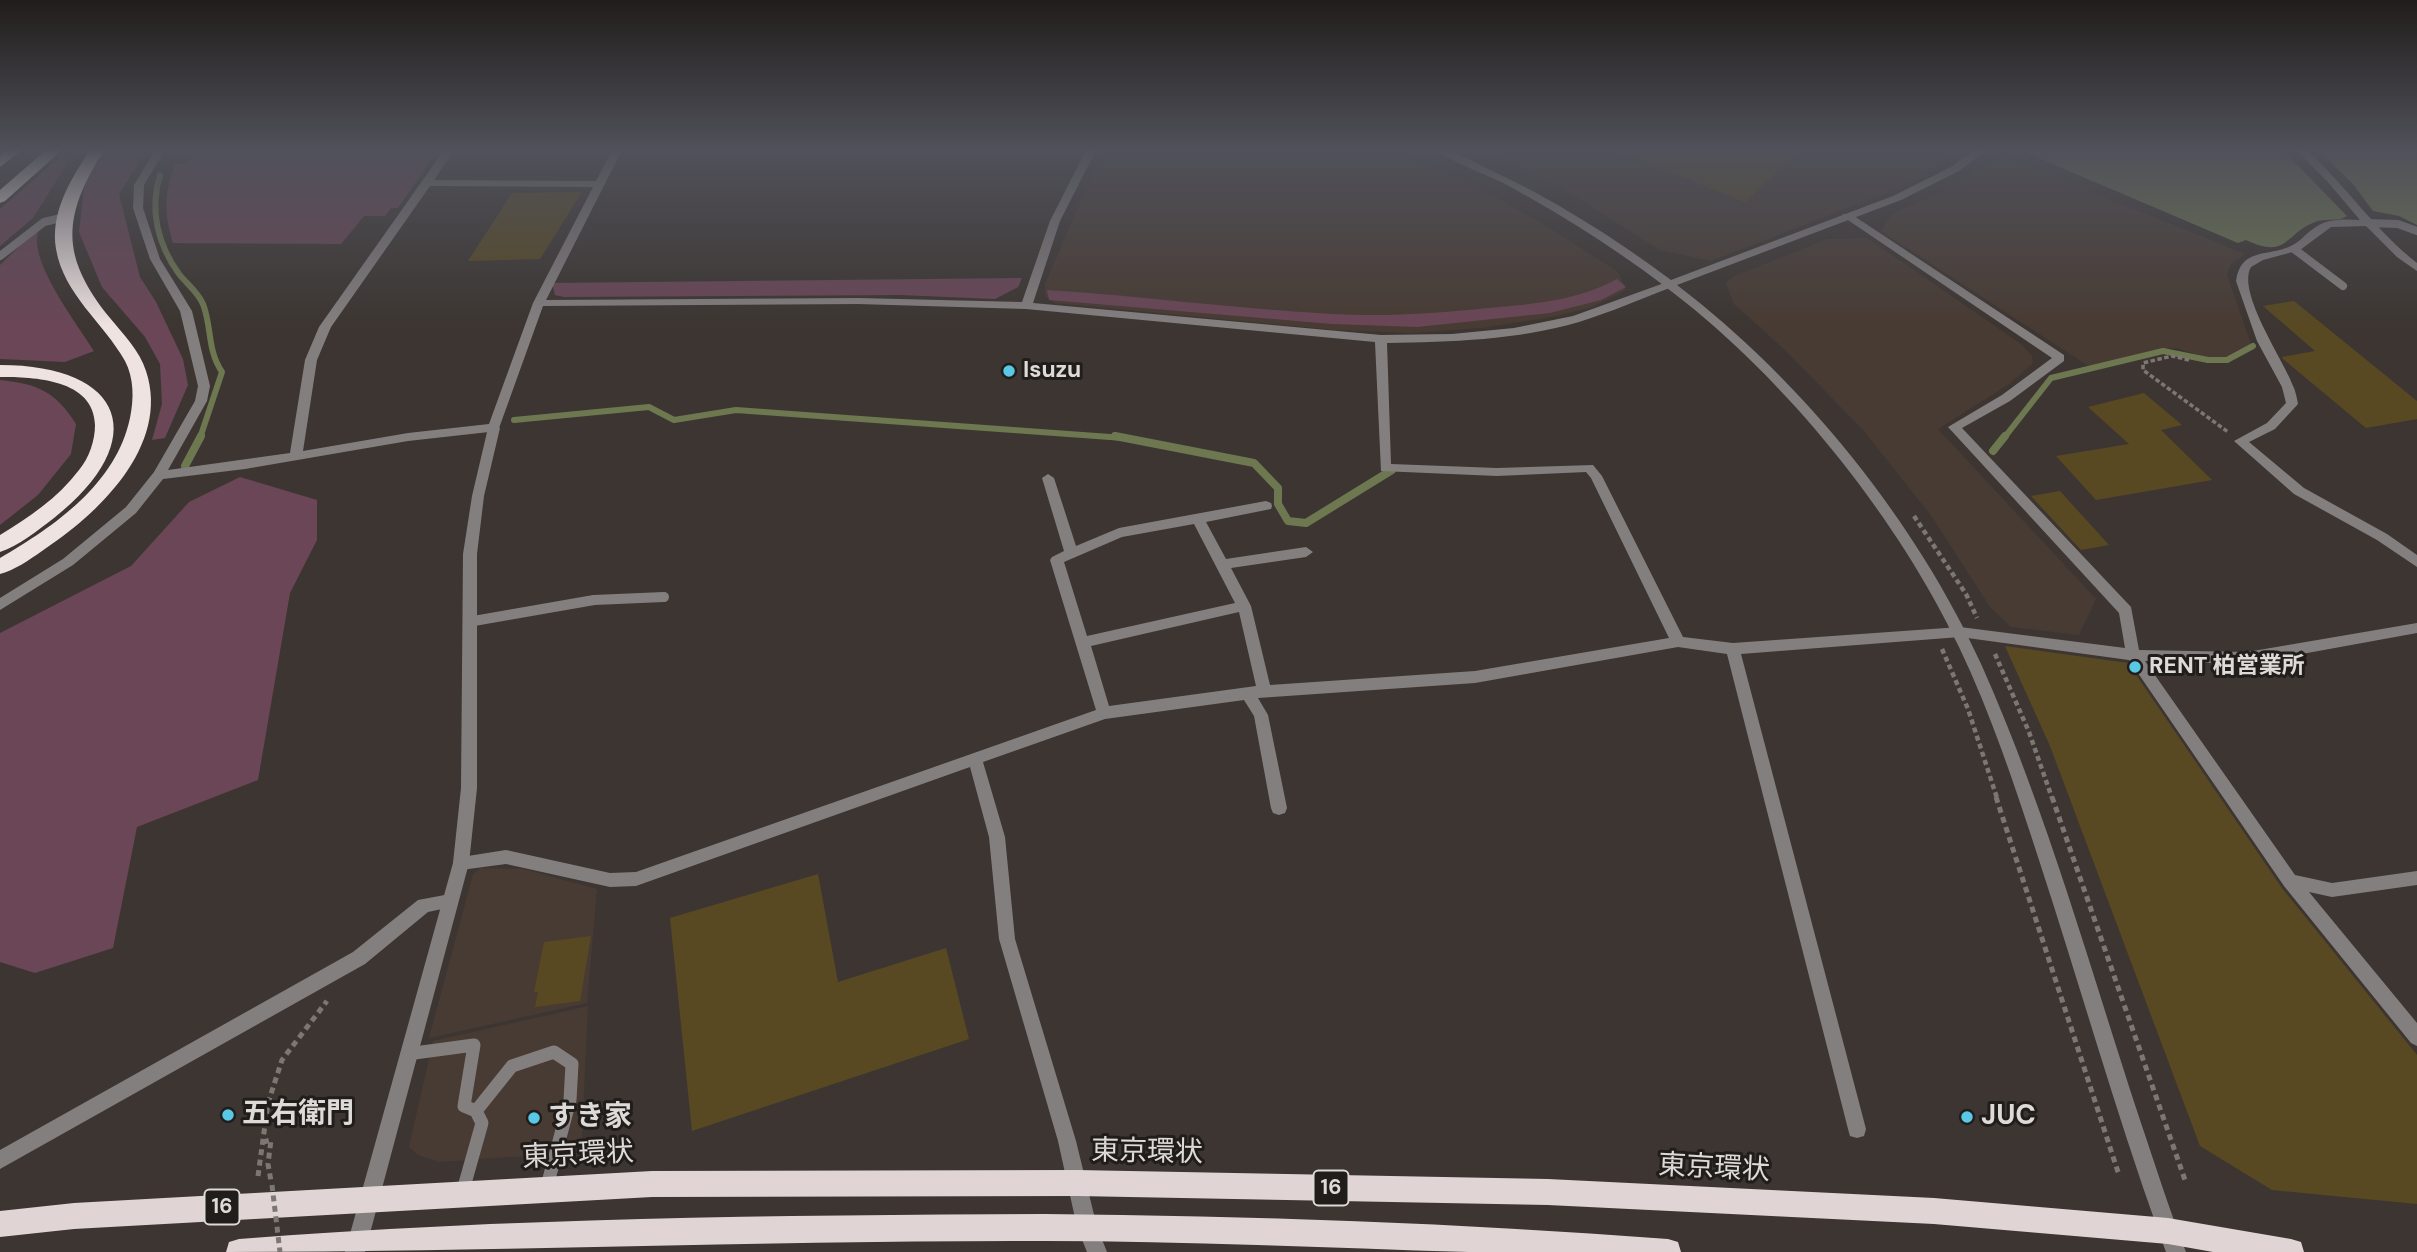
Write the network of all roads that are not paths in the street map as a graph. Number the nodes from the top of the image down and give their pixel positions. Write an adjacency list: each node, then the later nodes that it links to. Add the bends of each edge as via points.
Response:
1 (68, 208): 10 (highway)
2 (138, 208): 24 (street, via 155,259 186,311 204,386 201,401)
3 (409, 208): 23 (street, via 325,327 311,360)
4 (588, 208): 18 (street)
5 (1061, 208): 19 (street)
6 (1558, 208): 16 (street)
7 (1866, 208): 9 (street)
8 (2356, 208): 11 (street)
9 (1847, 216): 16 (street); 43 (street, via 2060,358 2006,398 1954,427 2126,611)
10 (65, 217): 14 (lane, via 44,222); 33 (highway, via 64,251 72,272 135,364 142,399 140,422 124,463 85,507)
11 (2368, 223): 12 (lane, via 2398,224); 13 (street, via 2323,226); 15 (street, via 2392,250)
12 (2417, 231)
13 (2294, 249): 17 (lane); 31 (street, via 2265,254 2241,272 2263,341 2292,404 2271,426 2240,441 2299,491)
14 (0, 256)
15 (2417, 268)
16 (1671, 284): 20 (street, via 1576,319 1514,332); 39 (street, via 1758,359 1833,443 1910,548)
17 (2343, 286)
18 (540, 303): 19 (street, via 858,300); 22 (street)
19 (1026, 306): 20 (street)
20 (1381, 339): 40 (street, via 1385,468 1497,472 1589,468)
21 (0, 371): 28 (highway, via 29,371 73,381 98,401 105,429 95,460 82,478 43,516)
22 (494, 428): 23 (street); 37 (street, via 472,530)
23 (296, 456): 24 (street)
24 (159, 475): 35 (street, via 131,510 90,546)
25 (1048, 478): 29 (street)
26 (1266, 506): 27 (street)
27 (1198, 519): 29 (street, via 1119,533); 32 (street)
28 (0, 545)
29 (1071, 552): 41 (street, via 1057,560)
30 (1306, 552): 32 (street)
31 (2417, 562)
32 (1222, 564): 36 (street)
33 (0, 567)
34 (664, 597): 37 (lane, via 594,600)
35 (0, 604)
36 (1244, 606): 41 (street); 44 (street)
37 (468, 622): 48 (street, via 469,788)
38 (2417, 628): 43 (street, via 2247,658)
39 (1960, 632): 42 (street); 43 (street); 63 (street, via 2013,763)
40 (1678, 642): 42 (street); 44 (street, via 1475,677)
41 (1082, 643): 45 (street)
42 (1733, 649): 55 (street)
43 (2133, 655): 50 (street)
44 (1256, 692): 45 (street); 47 (street)
45 (1104, 713): 46 (street)
46 (975, 759): 48 (street, via 636,879 610,880 506,857); 57 (street, via 998,837 1007,939)
47 (1279, 808)
48 (461, 863): 51 (street)
49 (2417, 878): 50 (street, via 2332,890)
50 (2290, 881): 52 (street)
51 (450, 901): 53 (street); 56 (street, via 424,905 359,958)
52 (2417, 1037)
53 (407, 1054): 54 (lane, via 474,1045 464,1106); 60 (street)
54 (476, 1111): 58 (lane, via 512,1066 554,1052 572,1064 570,1100); 59 (lane, via 482,1123)
55 (1857, 1129)
56 (0, 1160)
57 (1077, 1183): 58 (highway, 東京環状 / 16, via 652,1184); 62 (street); 63 (highway, 東京環状 / 16, via 1548,1192 1934,1211)
58 (546, 1189): 59 (highway, 東京環状 / 16)
59 (462, 1194): 60 (highway, 東京環状 / 16)
60 (370, 1199): 61 (highway, 東京環状 / 16); 64 (street)
61 (0, 1224)
62 (1092, 1240): 64 (highway, 16, via 721,1230); 66 (highway, 16, via 1540,1241)
63 (2172, 1242): 67 (highway, 東京環状 / 16)
64 (356, 1247): 65 (highway, 16)
65 (239, 1252)
66 (1668, 1252)
67 (2291, 1252)

